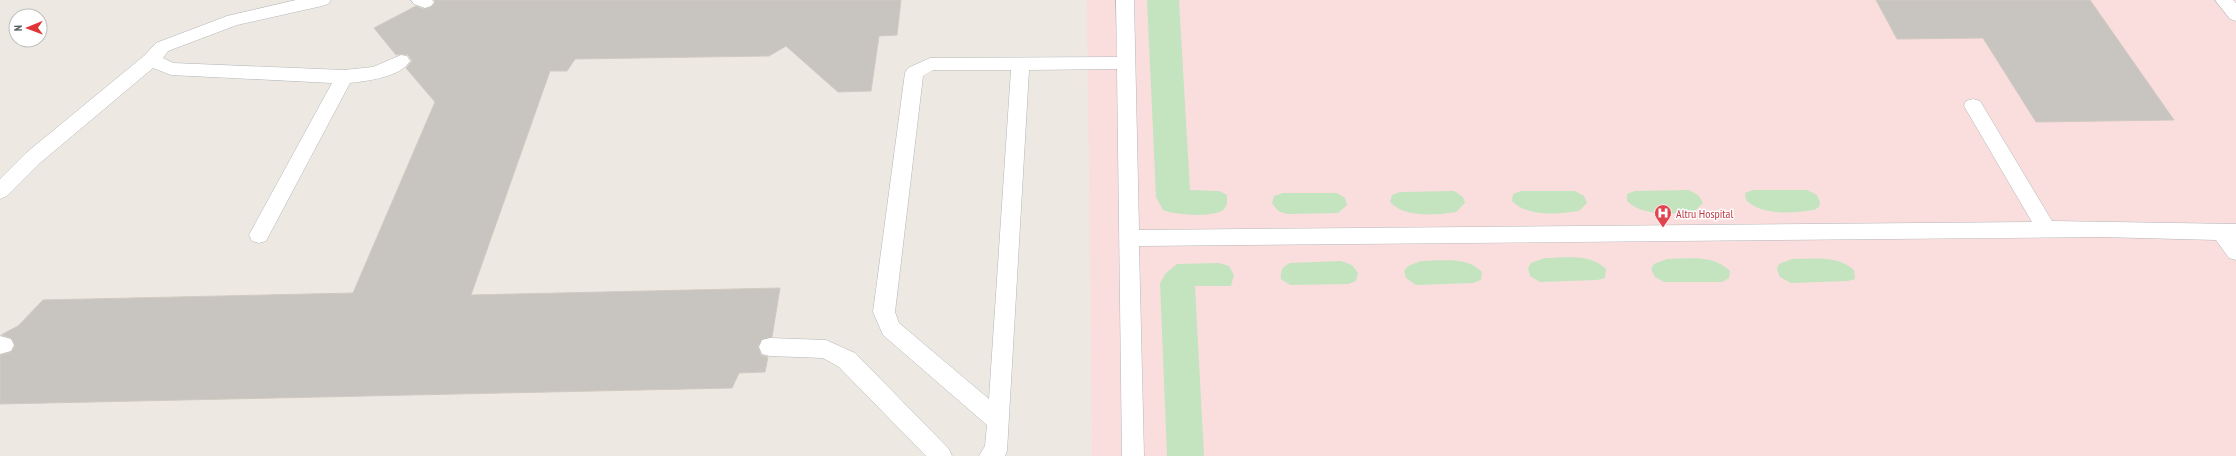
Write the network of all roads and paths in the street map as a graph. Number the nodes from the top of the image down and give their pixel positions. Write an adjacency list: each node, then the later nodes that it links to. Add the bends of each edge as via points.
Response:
1 (322, 0): 5 (lane, via 233,20 162,47)
2 (1125, 0): 7 (lane)
3 (2224, 0): 4 (lane)
4 (2236, 15)
5 (151, 60): 9 (lane, via 171,69); 11 (lane, via 33,158)
6 (401, 61): 9 (lane, via 376,73)
7 (1126, 63): 8 (lane); 15 (lane)
8 (1020, 64): 18 (lane); 18 (lane, via 930,64 914,72 884,312 890,329)
9 (344, 77): 14 (lane)
10 (1973, 106): 12 (lane)
11 (0, 191)
12 (2047, 230): 13 (lane); 15 (lane)
13 (2229, 232): 16 (lane)
14 (259, 235)
15 (1129, 238): 21 (lane)
16 (2236, 252)
17 (770, 347): 19 (lane, via 826,349 847,360)
18 (999, 421): 20 (lane, via 996,451)
19 (941, 456)
20 (990, 456)
21 (1133, 456)

